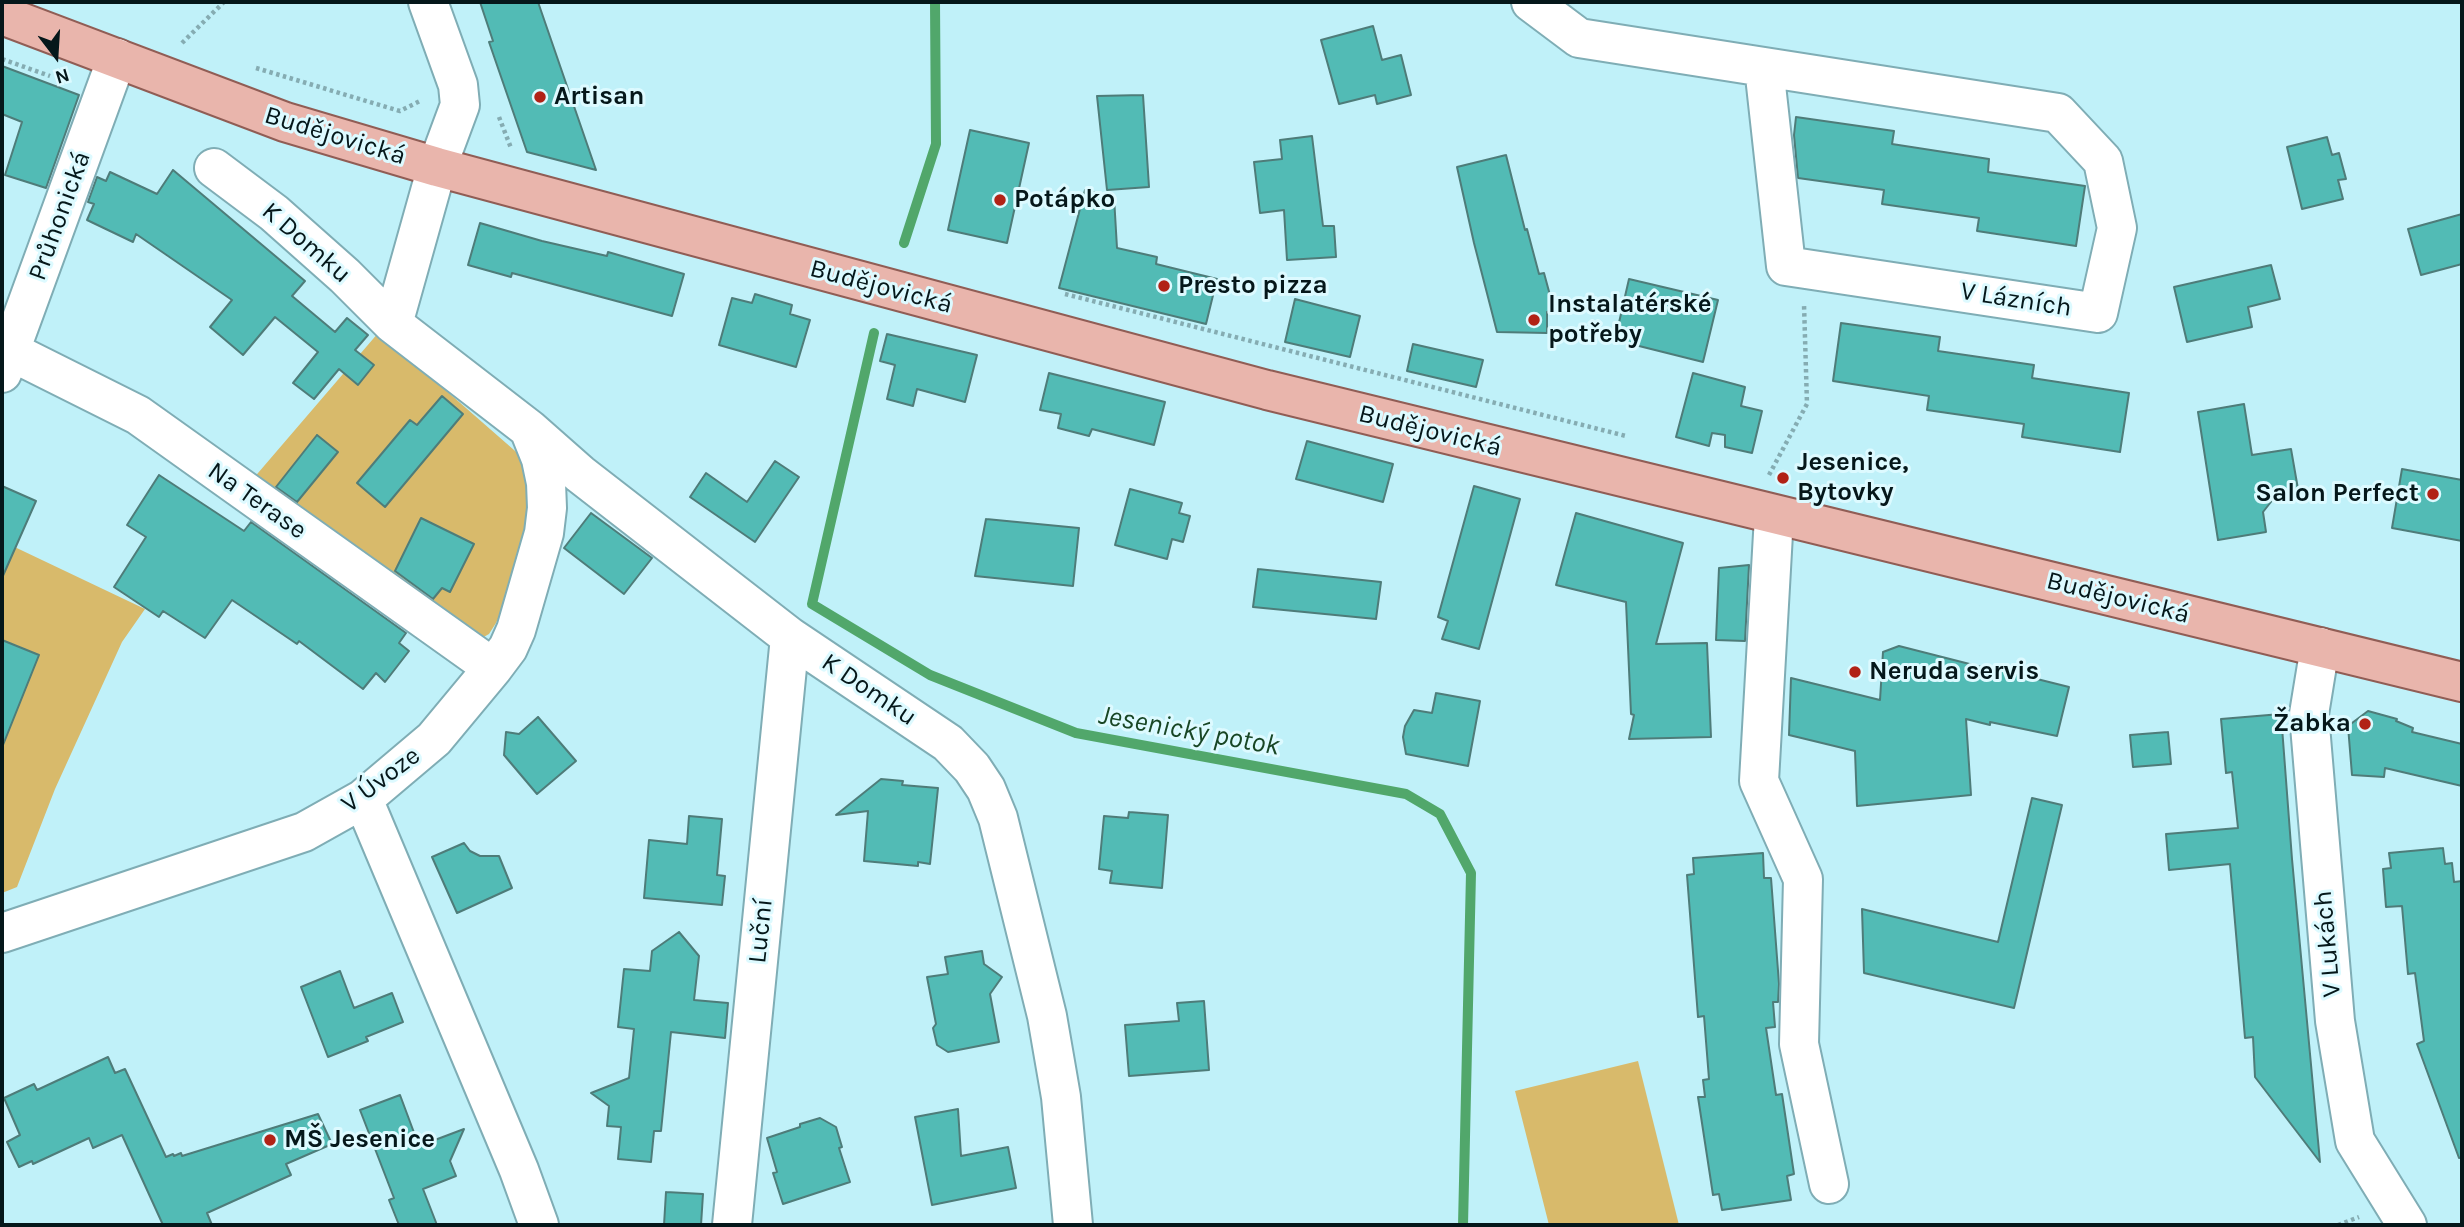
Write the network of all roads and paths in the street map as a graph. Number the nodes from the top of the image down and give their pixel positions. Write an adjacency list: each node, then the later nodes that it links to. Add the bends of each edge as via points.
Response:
1 (224, 2): 5 (path)
2 (428, 2): 14 (street, via 458,85 460,105)
3 (1531, 2): 9 (street, V Lázních, via 1579,38)
4 (2, 15): 7 (main road, Budějovická)
5 (182, 43): 6 (path); 10 (path)
6 (192, 48)
7 (117, 58): 10 (main road, Budějovická); 18 (street, Průhonická)
8 (253, 67): 11 (path, via 400,111)
9 (1764, 67): 16 (street, via 1786,266); 16 (street, V Lázních, via 2058,113 2103,161 2117,228 2098,313)
10 (173, 80): 14 (main road, Budějovická, via 285,122)
11 (425, 94)
12 (499, 117): 13 (path)
13 (514, 155)
14 (437, 167): 17 (street); 20 (main road, Budějovická, via 1253,387)
15 (214, 168): 17 (street, K Domku, via 274,213)
16 (1803, 268): 20 (path, via 1807,404)
17 (393, 324): 19 (street, K Domku)
18 (5, 359): 23 (street, Na Terase, via 138,415)
19 (529, 429): 21 (street, K Domku); 23 (street, V Úvoze, via 547,483 544,533 516,630)
20 (1763, 513): 22 (main road, Budějovická); 27 (street, via 1759,781 1802,879 1799,1044)
21 (790, 637): 29 (street, Luční); 30 (street, K Domku, via 948,743 986,789 998,818 1047,1016)
22 (2320, 647): 24 (main road, Budějovická); 31 (street, V Lukách, via 2309,714 2335,1021 2355,1141)
23 (493, 668): 25 (street, V Úvoze, via 434,739)
24 (2462, 682)
25 (362, 799): 26 (street, V Úvoze, via 304,832); 28 (street)
26 (2, 933)
27 (1829, 1184)
28 (539, 1225)
29 (732, 1225)
30 (1073, 1225)
31 (2407, 1225)

